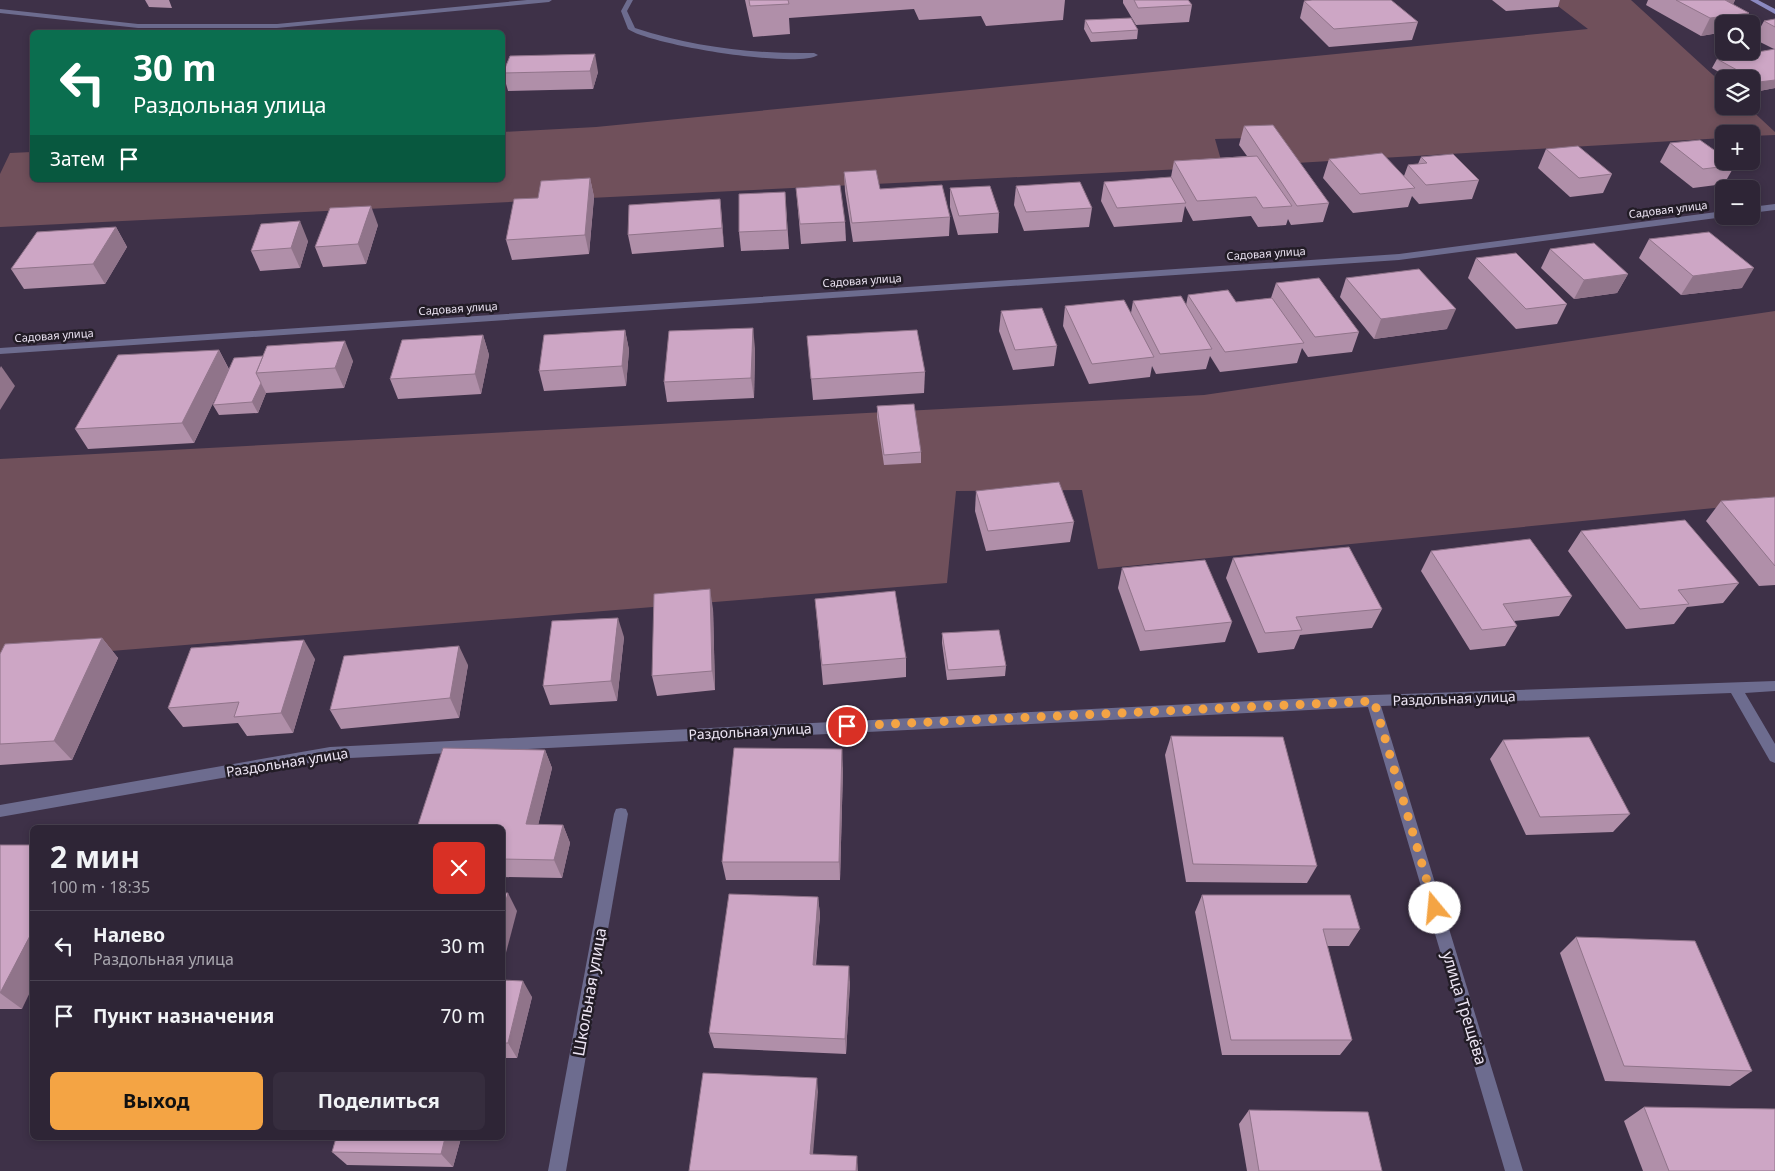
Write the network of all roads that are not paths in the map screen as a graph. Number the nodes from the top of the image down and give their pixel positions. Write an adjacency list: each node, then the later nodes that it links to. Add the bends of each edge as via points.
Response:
1 (549, 0): 4 (street, via 277,26 138,26)
2 (630, 0): 6 (street, via 624,11 632,28 669,42 725,54)
3 (1753, 0): 5 (street)
4 (0, 10)
5 (1775, 12)
6 (814, 55)
7 (1775, 207): 8 (street)
8 (1760, 209)
9 (1715, 215): 10 (street, Садовая улица, via 1399,257)
10 (0, 351)
11 (1775, 686): 12 (street, Раздольная улица)
12 (1735, 687): 13 (street, Раздольная улица); 14 (street)
13 (1374, 701): 15 (street, Раздольная улица, via 330,753); 18 (street, улица Трещёва)
14 (1775, 758)
15 (0, 810)
16 (621, 814): 17 (street, Школьная улица)
17 (557, 1171)
18 (1514, 1171)

